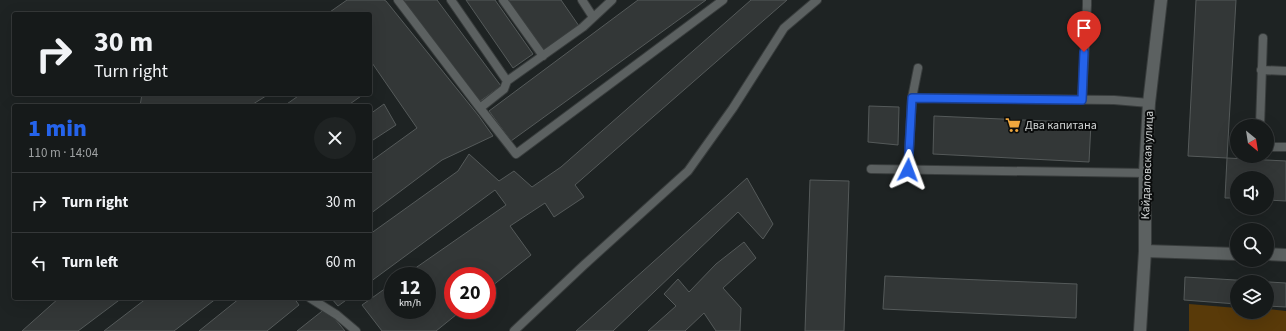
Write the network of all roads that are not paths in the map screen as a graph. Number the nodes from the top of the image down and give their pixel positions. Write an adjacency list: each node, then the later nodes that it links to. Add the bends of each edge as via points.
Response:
1 (398, 0): 20 (lane)
2 (451, 0): 16 (lane)
3 (503, 0): 12 (lane)
4 (582, 0): 10 (lane)
5 (612, 0): 10 (lane)
6 (723, 0): 20 (lane, via 516,154)
7 (817, 0): 33 (lane, via 784,28 733,108 688,171)
8 (1087, 0): 18 (lane)
9 (1161, 0): 19 (street, Кайдаловская улица)
10 (593, 16): 12 (lane, via 583,27)
11 (1263, 38): 14 (lane)
12 (543, 56): 16 (lane)
13 (918, 68): 17 (lane)
14 (1262, 70): 15 (lane); 21 (lane)
15 (1286, 71)
16 (507, 81): 20 (lane, via 504,90)
17 (912, 98): 18 (lane); 25 (lane)
18 (1082, 100): 19 (lane)
19 (1149, 103): 26 (street, Кайдаловская улица)
20 (480, 108)
21 (1260, 119)
22 (1274, 147): 23 (lane)
23 (1286, 147)
24 (871, 169): 25 (lane)
25 (908, 170): 26 (lane)
26 (1145, 173): 27 (street, Кайдаловская улица)
27 (1145, 251): 28 (street); 34 (street, Кайдаловская улица)
28 (1230, 254)
29 (1274, 254): 30 (street)
30 (1286, 255)
31 (313, 300): 32 (lane)
32 (356, 331)
33 (514, 331)
34 (1140, 331)

